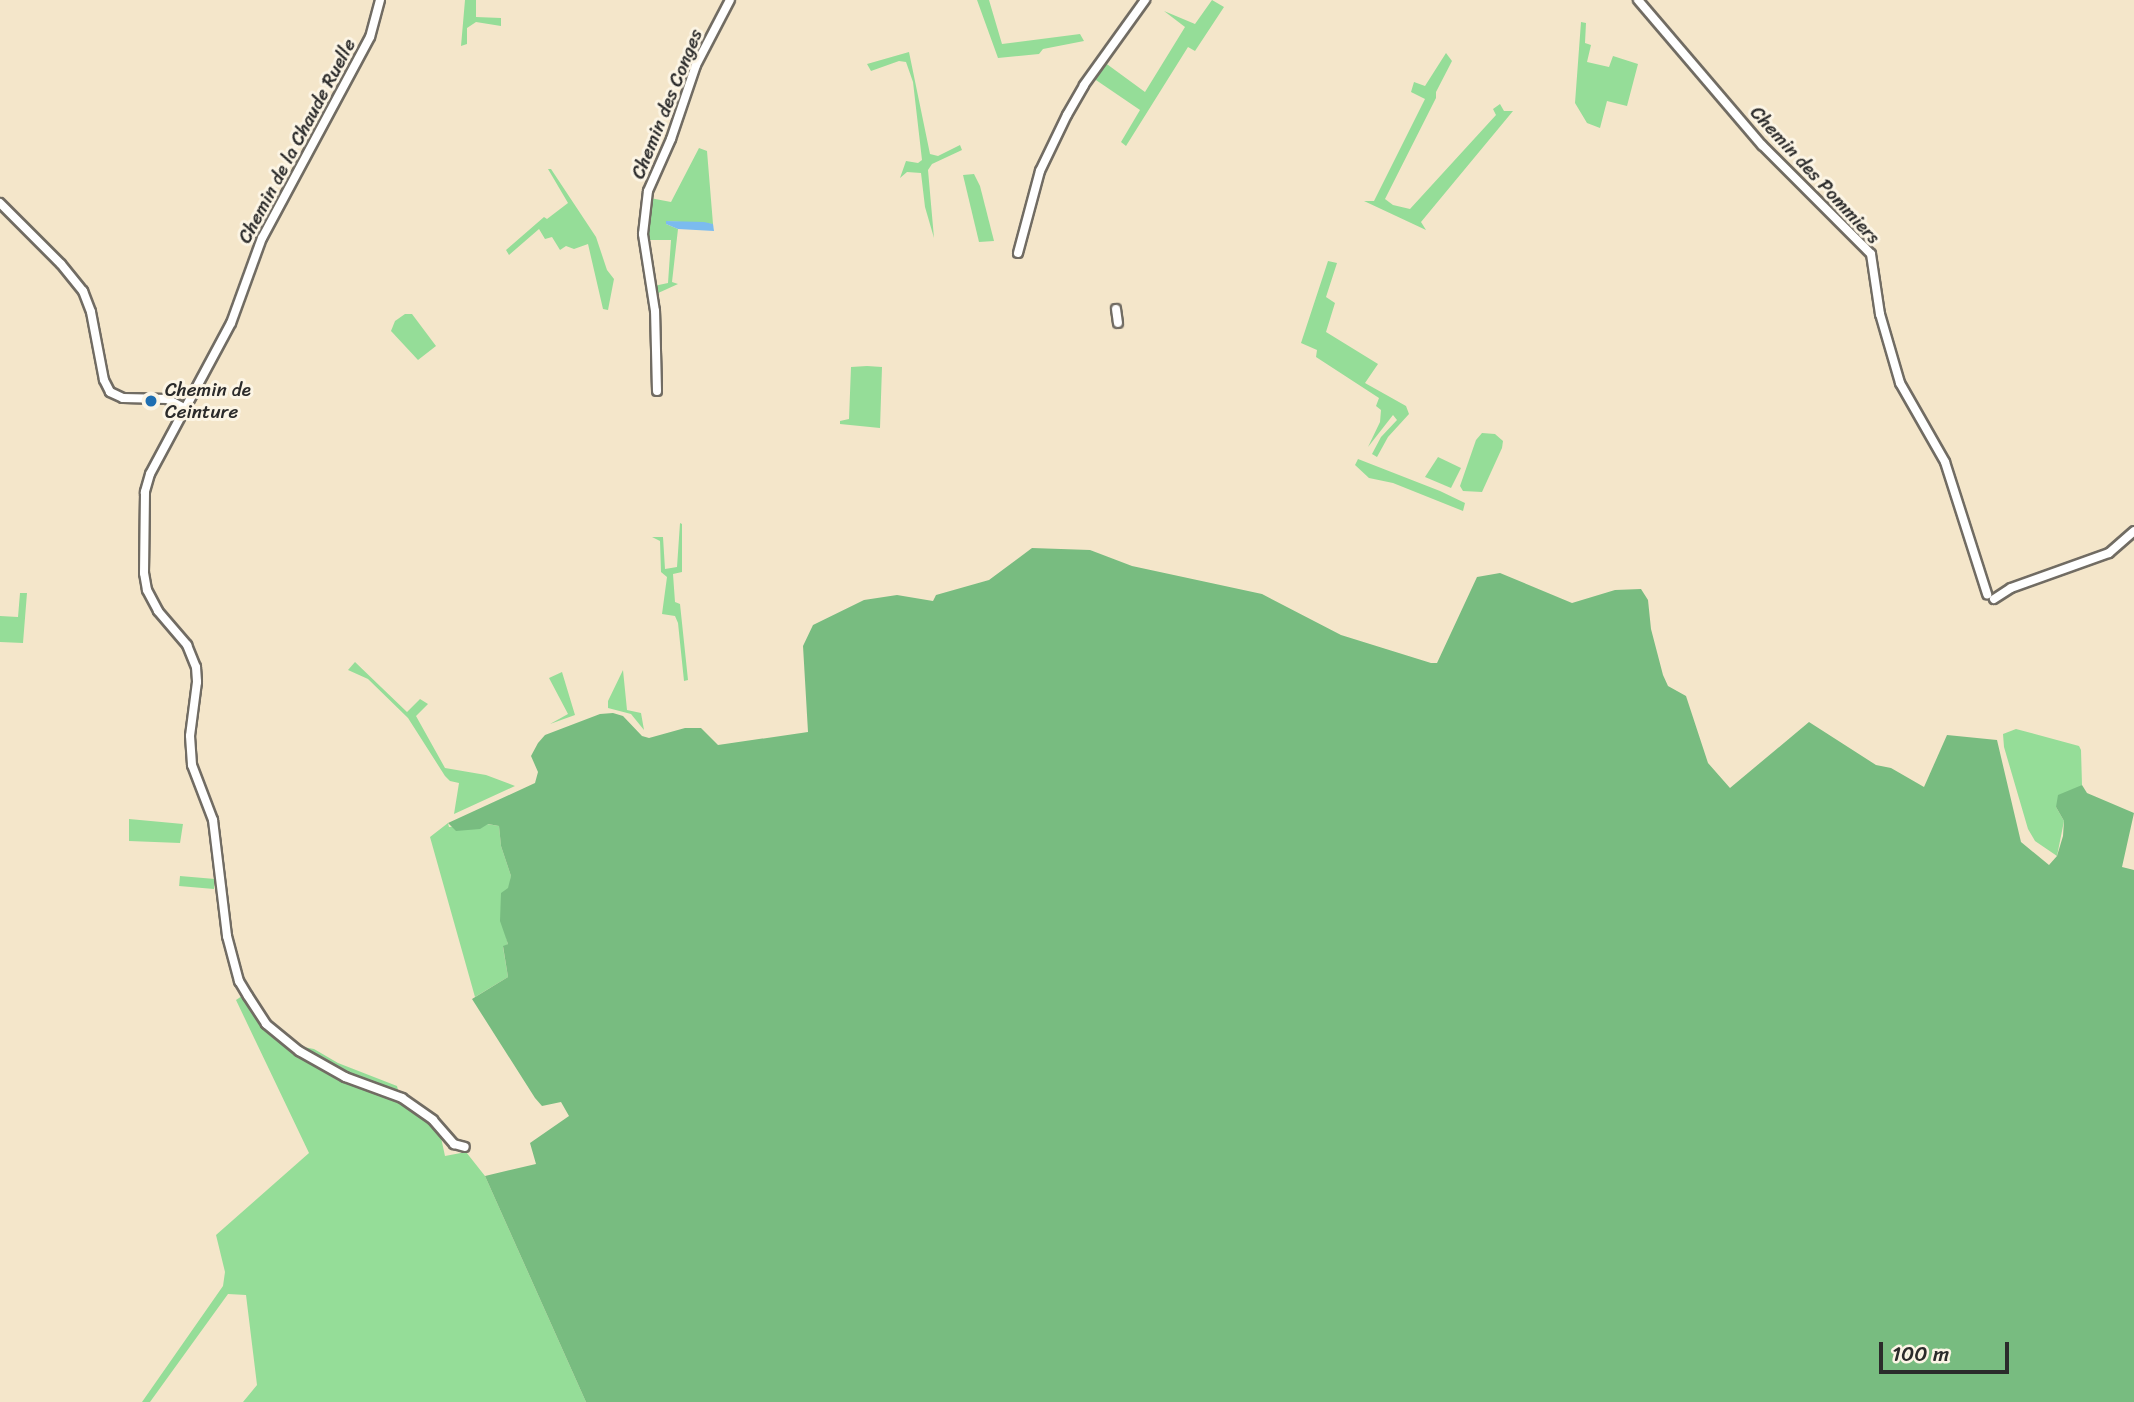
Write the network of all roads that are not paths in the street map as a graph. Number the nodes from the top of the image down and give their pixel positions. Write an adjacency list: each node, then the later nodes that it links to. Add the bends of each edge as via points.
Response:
1 (380, 0): 10 (street, Chemin de la Chaude Ruelle, via 370,37 266,229 232,323)
2 (730, 0): 9 (street, Chemin des Conges, via 696,65 648,191 643,234 655,311)
3 (1145, 0): 6 (street, via 1067,115 1040,171)
4 (1638, 0): 11 (street, Chemin des Pommiers, via 1762,145 1871,254 1880,314 1900,383 1945,461 1991,597 2109,553)
5 (2, 206): 10 (street, via 83,291 110,392 122,398 167,399)
6 (1018, 253)
7 (1107, 315): 8 (street, via 1116,309)
8 (1118, 323)
9 (657, 391)
10 (186, 409): 12 (street, Chemin de la Chaude Ruelle, via 159,452 145,492 144,573 158,611 187,645 196,667 192,765 213,820 221,903 239,981 261,1018 285,1041 325,1067 402,1098 433,1120 454,1143)
11 (2134, 531)
12 (465, 1146)

